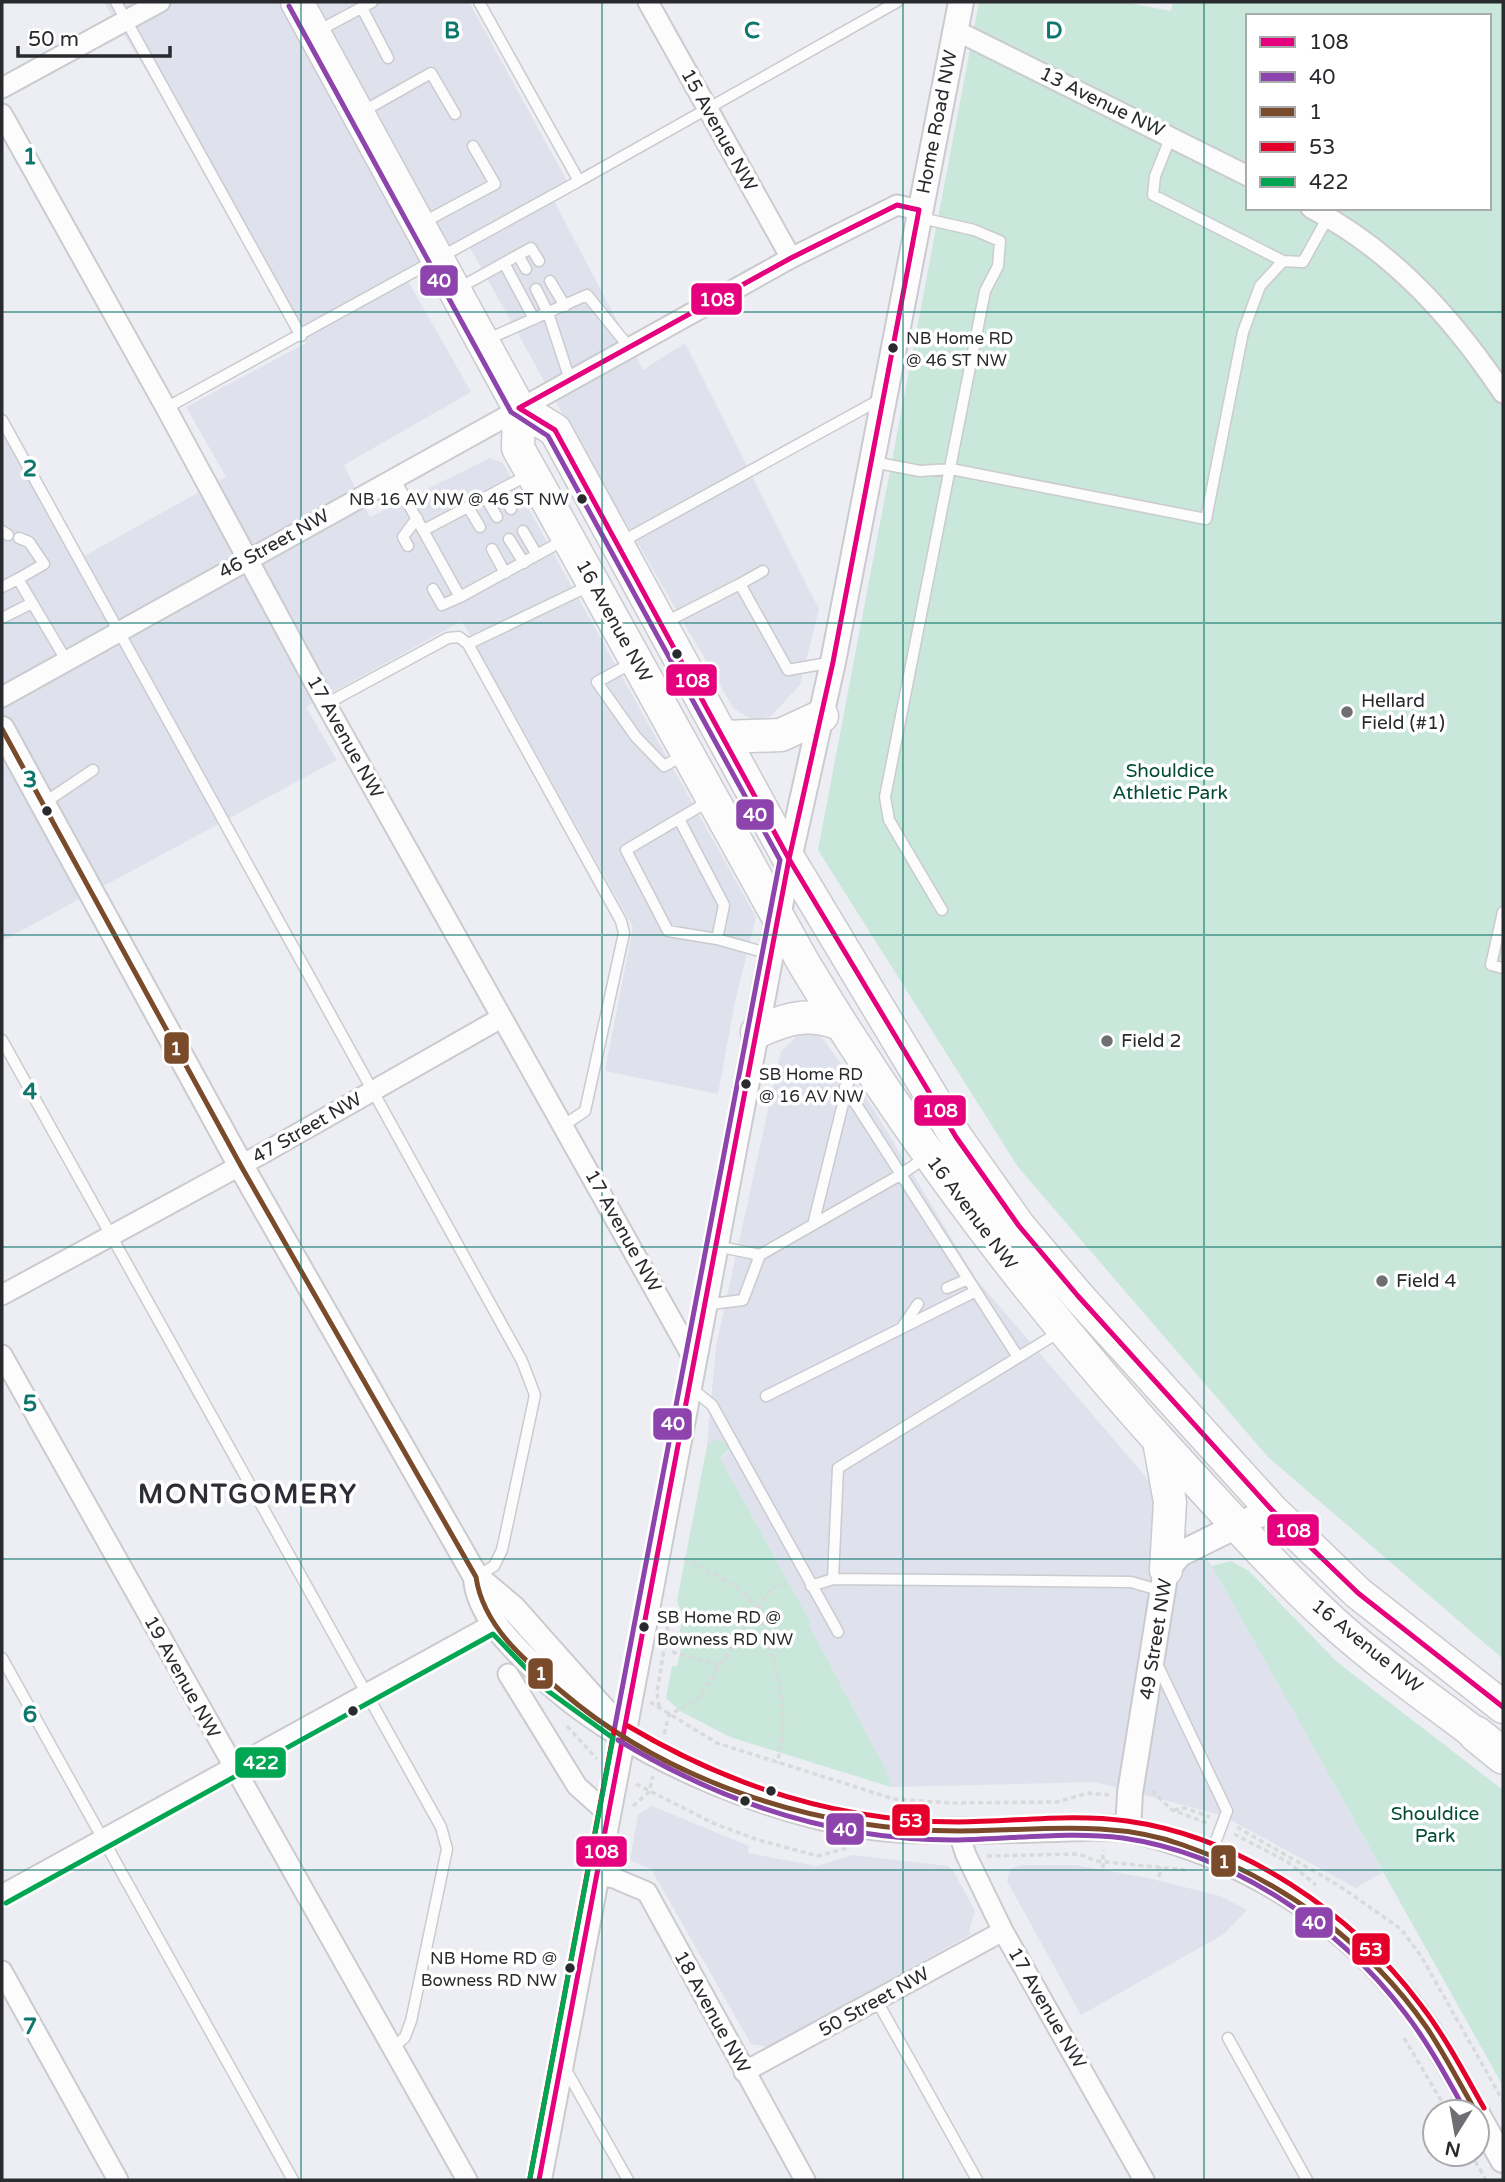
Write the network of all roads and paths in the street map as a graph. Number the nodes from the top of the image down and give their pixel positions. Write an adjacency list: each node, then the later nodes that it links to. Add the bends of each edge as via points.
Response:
1 (117, 2): 10 (lane)
2 (160, 2): 10 (street)
3 (297, 2): 12 (highway, 16 Avenue NW)
4 (372, 2): 9 (lane)
5 (479, 2): 22 (lane)
6 (648, 2): 15 (street, 15 Avenue NW)
7 (897, 2): 15 (lane)
8 (961, 2): 11 (street, Home Road NW)
9 (362, 8): 12 (lane); 13 (lane)
10 (127, 20): 14 (street); 39 (lane)
11 (955, 30): 19 (street, 13 Avenue NW); 24 (street, Home Road NW)
12 (314, 33): 17 (highway, 16 Avenue NW)
13 (388, 58)
14 (2, 88)
15 (707, 111): 22 (lane); 28 (street, 15 Avenue NW)
16 (2, 114): 45 (street, 17 Avenue NW)
17 (359, 114): 18 (lane, via 431,73); 25 (highway, 16 Avenue NW)
18 (455, 114)
19 (1171, 136): 21 (street, 13 Avenue NW); 30 (lane, via 1155,176 1153,195)
20 (473, 146): 25 (lane, via 495,184)
21 (1246, 175)
22 (579, 181): 27 (lane)
23 (1320, 213): 30 (lane, via 1303,262); 43 (street, via 1411,277)
24 (918, 214): 28 (street, 46 Street NW, via 897,205); 44 (street, Home Road NW); 49 (lane, via 1000,242 998,266 985,290)
25 (421, 224): 27 (highway, 16 Avenue NW)
26 (518, 255): 29 (lane, via 531,248); 31 (lane); 32 (lane)
27 (439, 258): 34 (highway, 16 Avenue NW); 39 (lane)
28 (791, 258): 41 (street, 46 Street NW)
29 (539, 261)
30 (1283, 261): 49 (lane, via 1260,286 1243,332 1206,519)
31 (504, 263): 34 (lane); 38 (lane)
32 (526, 269)
33 (550, 281): 36 (lane)
34 (456, 289): 40 (highway, 16 Avenue NW)
35 (536, 289): 37 (lane)
36 (565, 306): 37 (lane); 41 (lane, via 587,295)
37 (548, 313): 38 (lane); 42 (lane)
38 (534, 319): 40 (lane)
39 (301, 336): 45 (lane)
40 (484, 341): 46 (highway, 16 Avenue NW)
41 (629, 347): 42 (street, 46 Street NW)
42 (570, 380): 46 (street, 46 Street NW)
43 (1503, 393)
44 (885, 397): 48 (street, Home Road NW); 64 (lane)
45 (166, 408): 68 (street, 17 Avenue NW)
46 (519, 408): 50 (highway, 16 Avenue NW, via 518,448); 51 (street, 46 Street NW); 64 (highway, 16 Avenue NW, via 555,430)
47 (2, 420): 81 (lane)
48 (873, 461): 49 (lane, via 920,471); 85 (street, Home Road NW)
49 (951, 469): 97 (lane, via 885,797 889,820)
50 (532, 473): 52 (lane); 62 (highway, 16 Avenue NW)
51 (394, 477): 57 (lane); 68 (street, 46 Street NW)
52 (501, 491): 53 (lane); 55 (lane)
53 (486, 498): 54 (lane); 56 (lane)
54 (468, 507): 58 (lane); 59 (lane)
55 (511, 509)
56 (497, 517)
57 (417, 518): 59 (lane); 65 (lane, via 404,537)
58 (480, 527)
59 (424, 530): 77 (lane)
60 (523, 531): 67 (lane)
61 (19, 538): 72 (lane, via 29,542 44,564)
62 (567, 538): 67 (lane); 74 (highway, 16 Avenue NW)
63 (509, 539): 69 (lane)
64 (617, 544): 80 (highway, 16 Avenue NW)
65 (408, 546)
66 (492, 549): 71 (lane)
67 (537, 555): 69 (lane)
68 (248, 558): 81 (street, 46 Street NW); 87 (street, 17 Avenue NW)
69 (524, 563): 71 (lane)
70 (763, 571): 75 (lane)
71 (505, 573): 77 (lane)
72 (18, 579): 73 (lane); 78 (lane)
73 (4, 583)
74 (593, 584): 82 (lane); 84 (highway, 16 Avenue NW)
75 (740, 584): 80 (lane); 85 (lane, via 788,670)
76 (433, 589): 77 (lane, via 442,604)
77 (460, 597)
78 (32, 603): 79 (lane); 83 (lane)
79 (2, 618)
80 (662, 625): 90 (highway, 16 Avenue NW)
81 (117, 631): 83 (street, 46 Street NW); 108 (lane)
82 (468, 644): 87 (lane, via 459,637 448,638); 109 (lane, via 624,933 585,1111)
83 (66, 660): 86 (street, 46 Street NW)
84 (636, 661): 91 (highway, 16 Avenue NW); 91 (lane, via 597,682 636,737 664,766)
85 (833, 662): 88 (street, Home Road NW)
86 (2, 697)
87 (326, 704): 103 (street, 17 Avenue NW)
88 (822, 716): 90 (highway, via 781,735); 96 (street, Home Road NW)
89 (2, 729): 94 (street)
90 (724, 737): 96 (highway, 16 Avenue NW)
91 (687, 753): 93 (highway, 16 Avenue NW)
92 (93, 770): 94 (lane)
93 (713, 799): 95 (lane); 99 (highway, 16 Avenue NW)
94 (43, 803): 111 (street)
95 (679, 819): 100 (lane, via 724,905); 100 (lane, via 626,850 668,931)
96 (789, 859): 99 (street, Home Road NW); 131 (highway, 16 Avenue NW, via 956,1138 1019,1226)
97 (942, 910)
98 (1503, 912): 102 (lane, via 1491,965)
99 (778, 918): 101 (street, Home Road NW); 105 (highway, 16 Avenue NW)
100 (717, 939): 101 (lane)
101 (771, 954): 104 (street, Home Road NW)
102 (1503, 968)
103 (501, 1018): 108 (street, 47 Street NW); 109 (street, 17 Avenue NW)
104 (757, 1032): 105 (highway, via 800,1016 813,1016); 115 (street, Home Road NW)
105 (848, 1037): 107 (lane); 110 (highway, 16 Avenue NW)
106 (2, 1040): 114 (lane)
107 (845, 1087): 112 (lane); 113 (lane)
108 (374, 1090): 111 (street, 47 Street NW); 134 (lane, via 522,1361 535,1395 502,1550 494,1566)
109 (564, 1125): 126 (street, 17 Avenue NW)
110 (928, 1155): 112 (lane); 124 (highway, 16 Avenue NW)
111 (241, 1166): 114 (street, 47 Street NW); 134 (street)
112 (900, 1175): 113 (lane); 117 (lane)
113 (813, 1225): 116 (lane)
114 (111, 1234): 120 (street, 47 Street NW); 147 (lane)
115 (715, 1245): 116 (lane); 122 (street, Home Road NW)
116 (760, 1255): 122 (lane, via 743,1300)
117 (966, 1280): 118 (lane); 119 (lane)
118 (947, 1289)
119 (974, 1292): 123 (lane); 127 (lane)
120 (2, 1295)
121 (918, 1304): 123 (lane)
122 (704, 1305): 126 (street, Home Road NW)
123 (901, 1329): 129 (lane)
124 (1061, 1331): 127 (lane); 130 (highway, 16 Avenue NW)
125 (2, 1355): 157 (street, 19 Avenue NW)
126 (693, 1357): 128 (street, Home Road NW)
127 (1018, 1357): 135 (lane, via 838,1468)
128 (688, 1386): 138 (lane, via 712,1405); 151 (street, Home Road NW)
129 (766, 1396)
130 (1159, 1441): 132 (highway, 16 Avenue NW); 136 (highway, via 1170,1502)
131 (1271, 1509): 132 (street, 49 Street NW); 149 (highway, 16 Avenue NW, via 1358,1593)
132 (1236, 1524): 136 (street, 49 Street NW, via 1180,1554); 152 (highway, 16 Avenue NW, via 1335,1624)
133 (684, 1558): 139 (path, via 743,1594)
134 (476, 1577): 140 (street, via 476,1589); 151 (street, via 513,1608)
135 (833, 1579): 136 (lane); 138 (lane)
136 (1165, 1581): 143 (street, 49 Street NW)
137 (789, 1582): 139 (path, via 774,1588)
138 (811, 1587): 141 (lane)
139 (757, 1611): 145 (path); 156 (path, via 782,1690)
140 (495, 1623): 147 (street); 151 (street, via 557,1690 584,1712)
141 (838, 1632)
142 (672, 1653): 145 (path)
143 (1153, 1655): 164 (street, 49 Street NW); 168 (lane, via 1227,1811)
144 (2, 1658): 165 (lane)
145 (721, 1665): 150 (path, via 698,1699)
146 (508, 1674): 162 (street, via 577,1786)
147 (366, 1695): 157 (street); 176 (lane, via 441,1827 447,1849 411,2021 405,2037)
148 (659, 1707): 150 (path)
149 (1503, 1707)
150 (668, 1715): 156 (path, via 717,1743)
151 (623, 1733): 162 (street, Home Road NW); 163 (street, via 710,1781 780,1805 866,1825)
152 (1476, 1734): 154 (highway, 16 Avenue NW)
153 (583, 1747): 155 (path)
154 (1503, 1756)
155 (594, 1757)
156 (777, 1763): 160 (path, via 881,1796 914,1801 1057,1802 1088,1793)
157 (233, 1766): 165 (street); 176 (street, 19 Avenue NW)
158 (1153, 1791): 161 (path)
159 (649, 1793): 166 (path, via 737,1832 812,1855)
160 (1101, 1796)
161 (1172, 1810)
162 (607, 1813): 169 (street, Home Road NW)
163 (958, 1830): 164 (street); 171 (street, 17 Avenue NW)
164 (1128, 1830): 168 (street)
165 (103, 1840): 170 (street); 184 (lane)
166 (853, 1846)
167 (1005, 1856): 168 (path, via 1079,1854 1096,1861)
168 (1203, 1863): 180 (street, via 1287,1894 1378,1968 1428,2030)
169 (595, 1874): 177 (street, Home Road NW); 178 (street, 18 Avenue NW, via 647,1892)
170 (2, 1895)
171 (1003, 1931): 173 (street, 50 Street NW); 190 (street, 17 Avenue NW)
172 (2, 1971): 183 (street)
173 (877, 2001): 178 (street, 50 Street NW); 189 (lane)
174 (1399, 2031): 179 (path)
175 (1228, 2038): 191 (lane)
176 (393, 2049): 185 (street, 19 Avenue NW)
177 (562, 2064): 186 (street, Home Road NW); 187 (lane)
178 (744, 2072): 188 (street, 18 Avenue NW)
179 (1440, 2098)
180 (1467, 2098)
181 (1491, 2139): 182 (street)
182 (1503, 2160)
183 (118, 2180)
184 (293, 2180)
185 (467, 2180)
186 (539, 2180)
187 (628, 2180)
188 (805, 2180)
189 (977, 2180)
190 (1144, 2180)
191 (1307, 2180)

